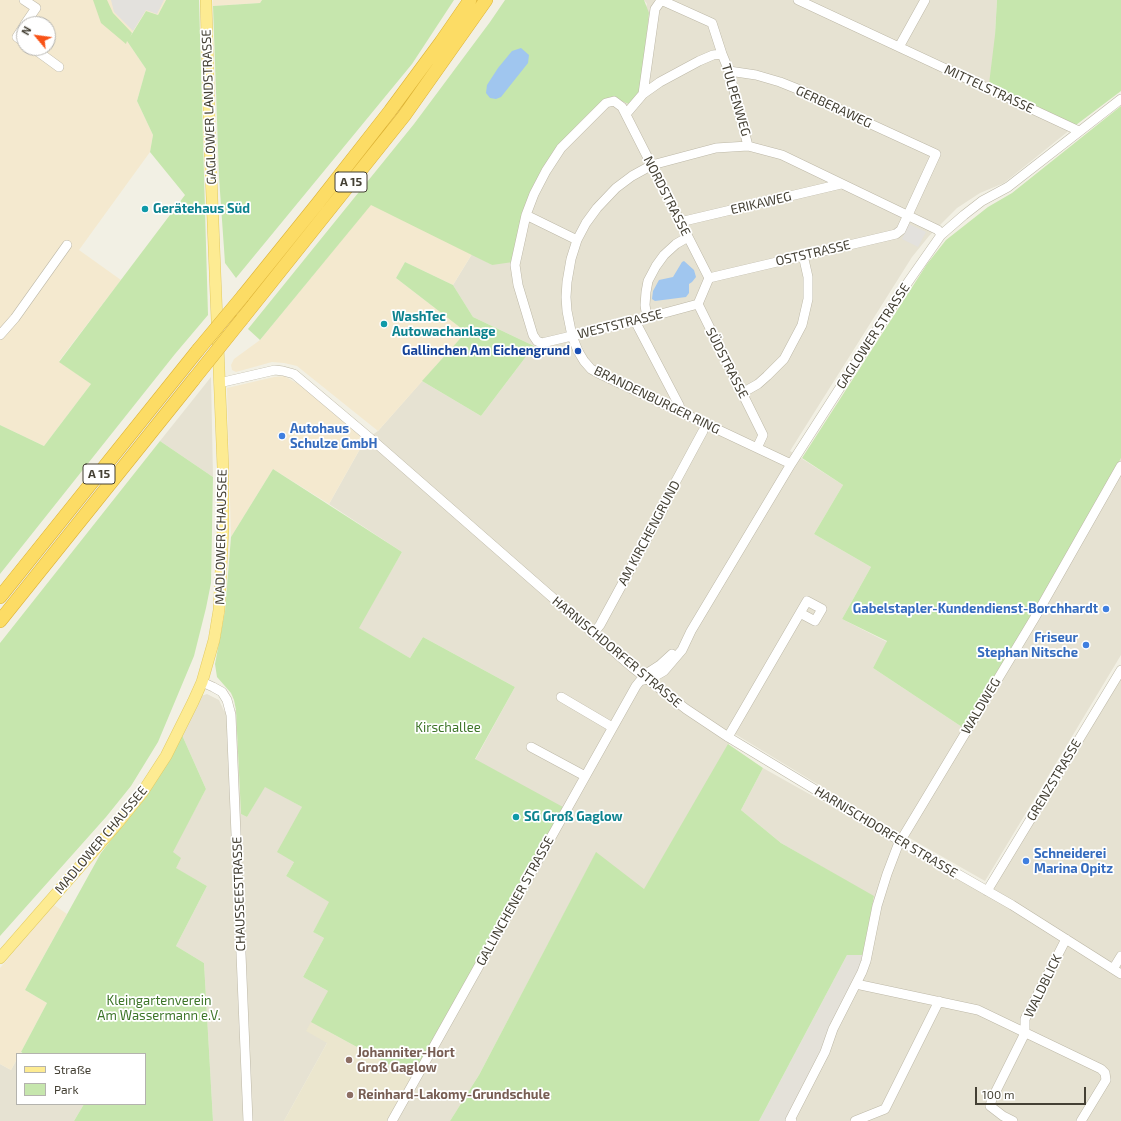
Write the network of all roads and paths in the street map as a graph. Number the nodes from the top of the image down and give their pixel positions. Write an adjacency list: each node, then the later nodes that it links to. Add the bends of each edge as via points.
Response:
1 (24, 0): 7 (street, via 36,8)
2 (206, 0): 35 (main road, GAGLOWER LANDSTRASSE)
3 (470, 0): 42 (highway, A 15, bridge, via 442,42 318,203)
4 (486, 0): 44 (highway, A 15, bridge, via 404,116)
5 (798, 0): 8 (street, MITTELSTRASSE)
6 (925, 0): 8 (street)
7 (31, 16)
8 (899, 47): 16 (street, MITTELSTRASSE)
9 (722, 54): 12 (street, TULPENWEG); 13 (street, TULPENWEG, via 713,55 677,72); 13 (street, TULPENWEG, via 712,23 663,1 660,2 656,9)
10 (43, 56): 11 (street)
11 (59, 67)
12 (729, 72): 17 (street, TULPENWEG); 18 (street, GERBERAWEG, via 756,75 780,82)
13 (643, 94): 15 (street, TULPENWEG)
14 (1121, 99): 16 (street, GAGLOWER STRASSE)
15 (626, 114): 19 (street, NORDSTRASSE); 21 (street, via 618,103 606,103 560,148 534,194)
16 (1079, 131): 24 (street, GAGLOWER STRASSE, via 1008,187 982,201)
17 (748, 146): 19 (street, BRANDENBURGER RING, via 716,148); 20 (street, BRANDENBURGER RING, via 782,156)
18 (936, 154): 22 (street, OSTSTRASSE)
19 (652, 165): 23 (street, NORDSTRASSE); 26 (street, BRANDENBURGER RING, via 632,176 606,198 586,223)
20 (841, 184): 22 (street, BRANDENBURGER RING); 23 (street, ERIKAWEG)
21 (526, 215): 26 (street); 34 (street, WESTSTRASSE, via 515,265 518,285 533,335 542,343)
22 (907, 215): 24 (street, BRANDENBURGER RING, via 938,230); 28 (street, OSTSTRASSE, via 896,234)
23 (680, 222): 25 (street, NORDSTRASSE)
24 (941, 235): 40 (street, GAGLOWER STRASSE)
25 (688, 237): 29 (street, NORDSTRASSE); 31 (street, via 664,255 648,281 645,305)
26 (577, 240): 34 (street, BRANDENBURGER RING, via 571,259 566,297)
27 (67, 245): 33 (street)
28 (803, 256): 29 (street, OSTSTRASSE); 36 (street, via 808,277 808,299 802,325 784,359 762,380)
29 (709, 278): 30 (street)
30 (698, 304): 31 (street, WESTSTRASSE); 36 (street, SÜDSTRASSE)
31 (647, 318): 32 (street, WESTSTRASSE)
32 (635, 321): 34 (street, WESTSTRASSE); 37 (street)
33 (0, 335)
34 (572, 336): 37 (street, BRANDENBURGER RING, via 578,351 591,369)
35 (220, 383): 45 (street, HARNISCHDORFER STRASSE, via 276,370 294,374); 48 (main road, MADLOWER CHAUSSEE, via 224,529 222,580 214,640)
36 (742, 393): 39 (street, SÜDSTRASSE, via 763,435)
37 (681, 412): 39 (street, BRANDENBURGER RING)
38 (703, 431): 45 (street, AM KIRCHENGRUND)
39 (757, 448): 40 (street, BRANDENBURGER RING)
40 (791, 464): 47 (street, GAGLOWER STRASSE, via 691,631 669,658)
41 (1121, 466): 54 (street, WALDWEG, via 1034,619)
42 (0, 597)
43 (800, 613): 51 (street)
44 (0, 621)
45 (593, 634): 47 (street, HARNISCHDORFER STRASSE)
46 (1121, 670): 55 (street, GRENZSTRASSE)
47 (642, 680): 50 (street, GALLINCHENER STRASSE); 51 (street, HARNISCHDORFER STRASSE)
48 (202, 682): 58 (main road, MADLOWER CHAUSSEE, via 166,756 142,793 118,824); 63 (street, CHAUSSEESTRASSE, via 222,692 231,715)
49 (561, 697): 50 (street)
50 (612, 727): 53 (street, GALLINCHENER STRASSE)
51 (728, 737): 54 (street, HARNISCHDORFER STRASSE)
52 (531, 747): 53 (street)
53 (585, 776): 64 (street, GALLINCHENER STRASSE)
54 (900, 841): 55 (street, HARNISCHDORFER STRASSE); 60 (street, WALDWEG, via 885,880 866,961)
55 (986, 891): 56 (street, HARNISCHDORFER STRASSE)
56 (1066, 939): 59 (street, HARNISCHDORFER STRASSE); 62 (street, WALDBLICK, via 1024,1019)
57 (1121, 956): 59 (street)
58 (0, 958)
59 (1117, 971)
60 (856, 984): 61 (street, WALDBLICK); 65 (street, WALDWEG, via 790,1120)
61 (939, 1001): 62 (street, WALDBLICK, via 978,1010); 66 (street, via 885,1109)
62 (1025, 1033): 67 (street, WALDBLICK, via 990,1106); 68 (street, WALDBLICK, via 1105,1073 1106,1080)
63 (248, 1121)
64 (392, 1121)
65 (792, 1121)
66 (855, 1121)
67 (1013, 1121)
68 (1080, 1121)

